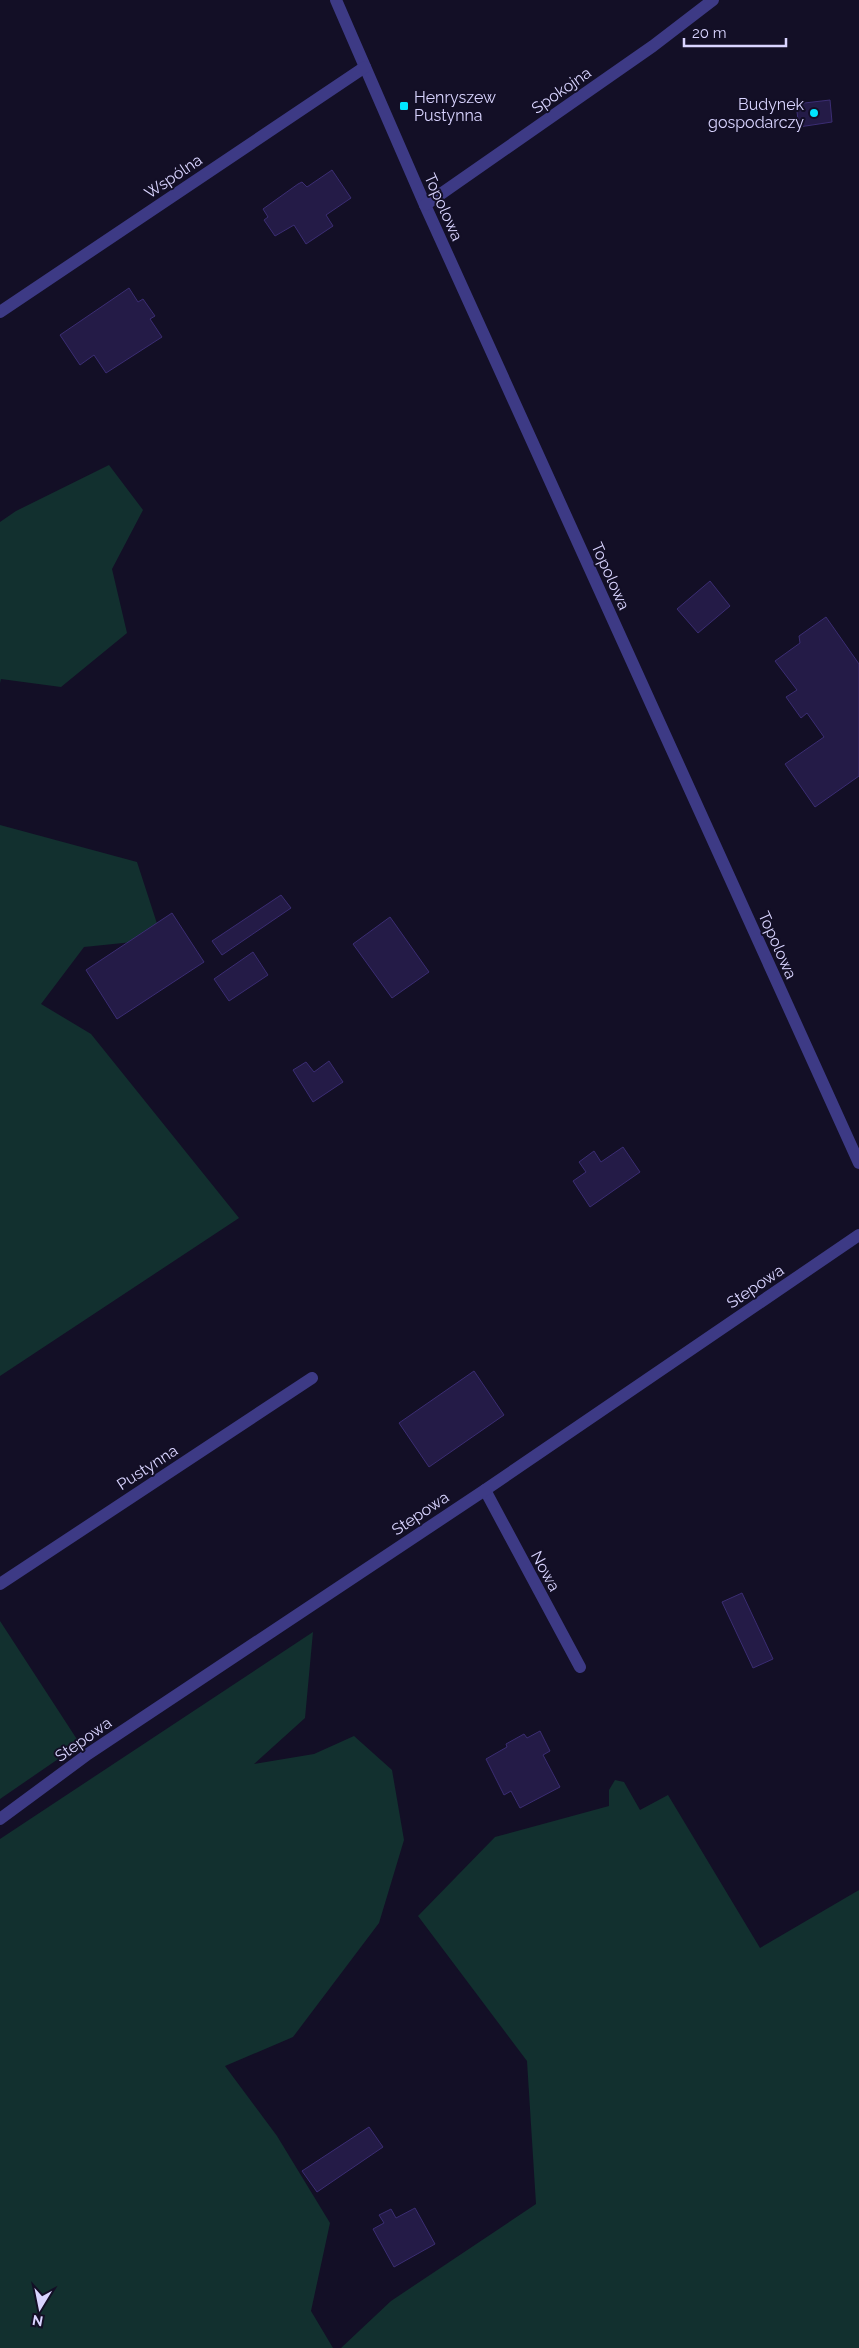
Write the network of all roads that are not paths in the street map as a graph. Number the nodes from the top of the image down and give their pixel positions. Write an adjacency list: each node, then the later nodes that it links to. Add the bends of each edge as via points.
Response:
1 (336, 0): 3 (street, Topolowa)
2 (713, 0): 4 (street, Spokojna, via 653,46)
3 (365, 67): 4 (street, Topolowa); 5 (street, Wspólna)
4 (425, 205): 6 (street, Topolowa)
5 (0, 312)
6 (859, 1163)
7 (859, 1235): 9 (street, Stepowa)
8 (312, 1378): 10 (street, Pustynna)
9 (485, 1490): 11 (street, Nowa); 12 (street, Stepowa, via 88,1754)
10 (0, 1584)
11 (580, 1667)
12 (0, 1819)

